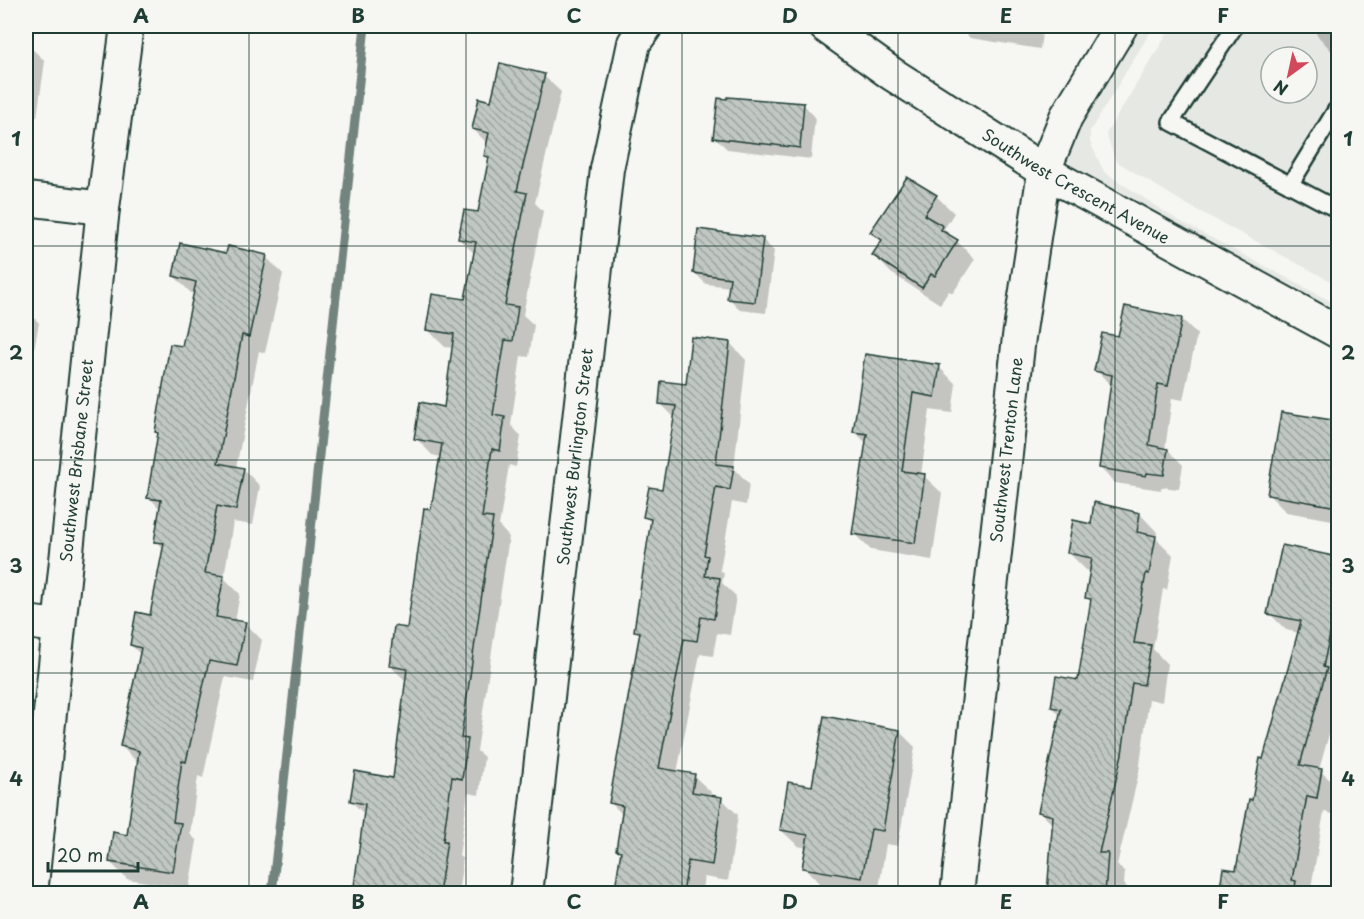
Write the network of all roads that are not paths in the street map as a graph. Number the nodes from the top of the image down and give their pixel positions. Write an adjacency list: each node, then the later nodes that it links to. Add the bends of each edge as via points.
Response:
1 (127, 26): 10 (street, Southwest Brisbane Street)
2 (646, 26): 16 (street, Southwest Burlington Street, via 634,43 607,169)
3 (825, 26): 7 (street, Southwest Crescent Avenue, via 892,74)
4 (1121, 26): 7 (street, Southwest Trenton Lane, via 1066,117)
5 (1235, 26): 8 (lane, via 1171,122)
6 (1338, 112): 8 (lane)
7 (1044, 171): 12 (street, Southwest Crescent Avenue); 17 (street, Southwest Trenton Lane, via 1019,337)
8 (1290, 185): 11 (lane)
9 (26, 199): 10 (street)
10 (103, 208): 14 (street, Southwest Brisbane Street)
11 (1338, 210)
12 (1338, 332)
13 (26, 622): 14 (street)
14 (58, 626): 15 (street, Southwest Brisbane Street)
15 (31, 894)
16 (526, 894)
17 (957, 894)

